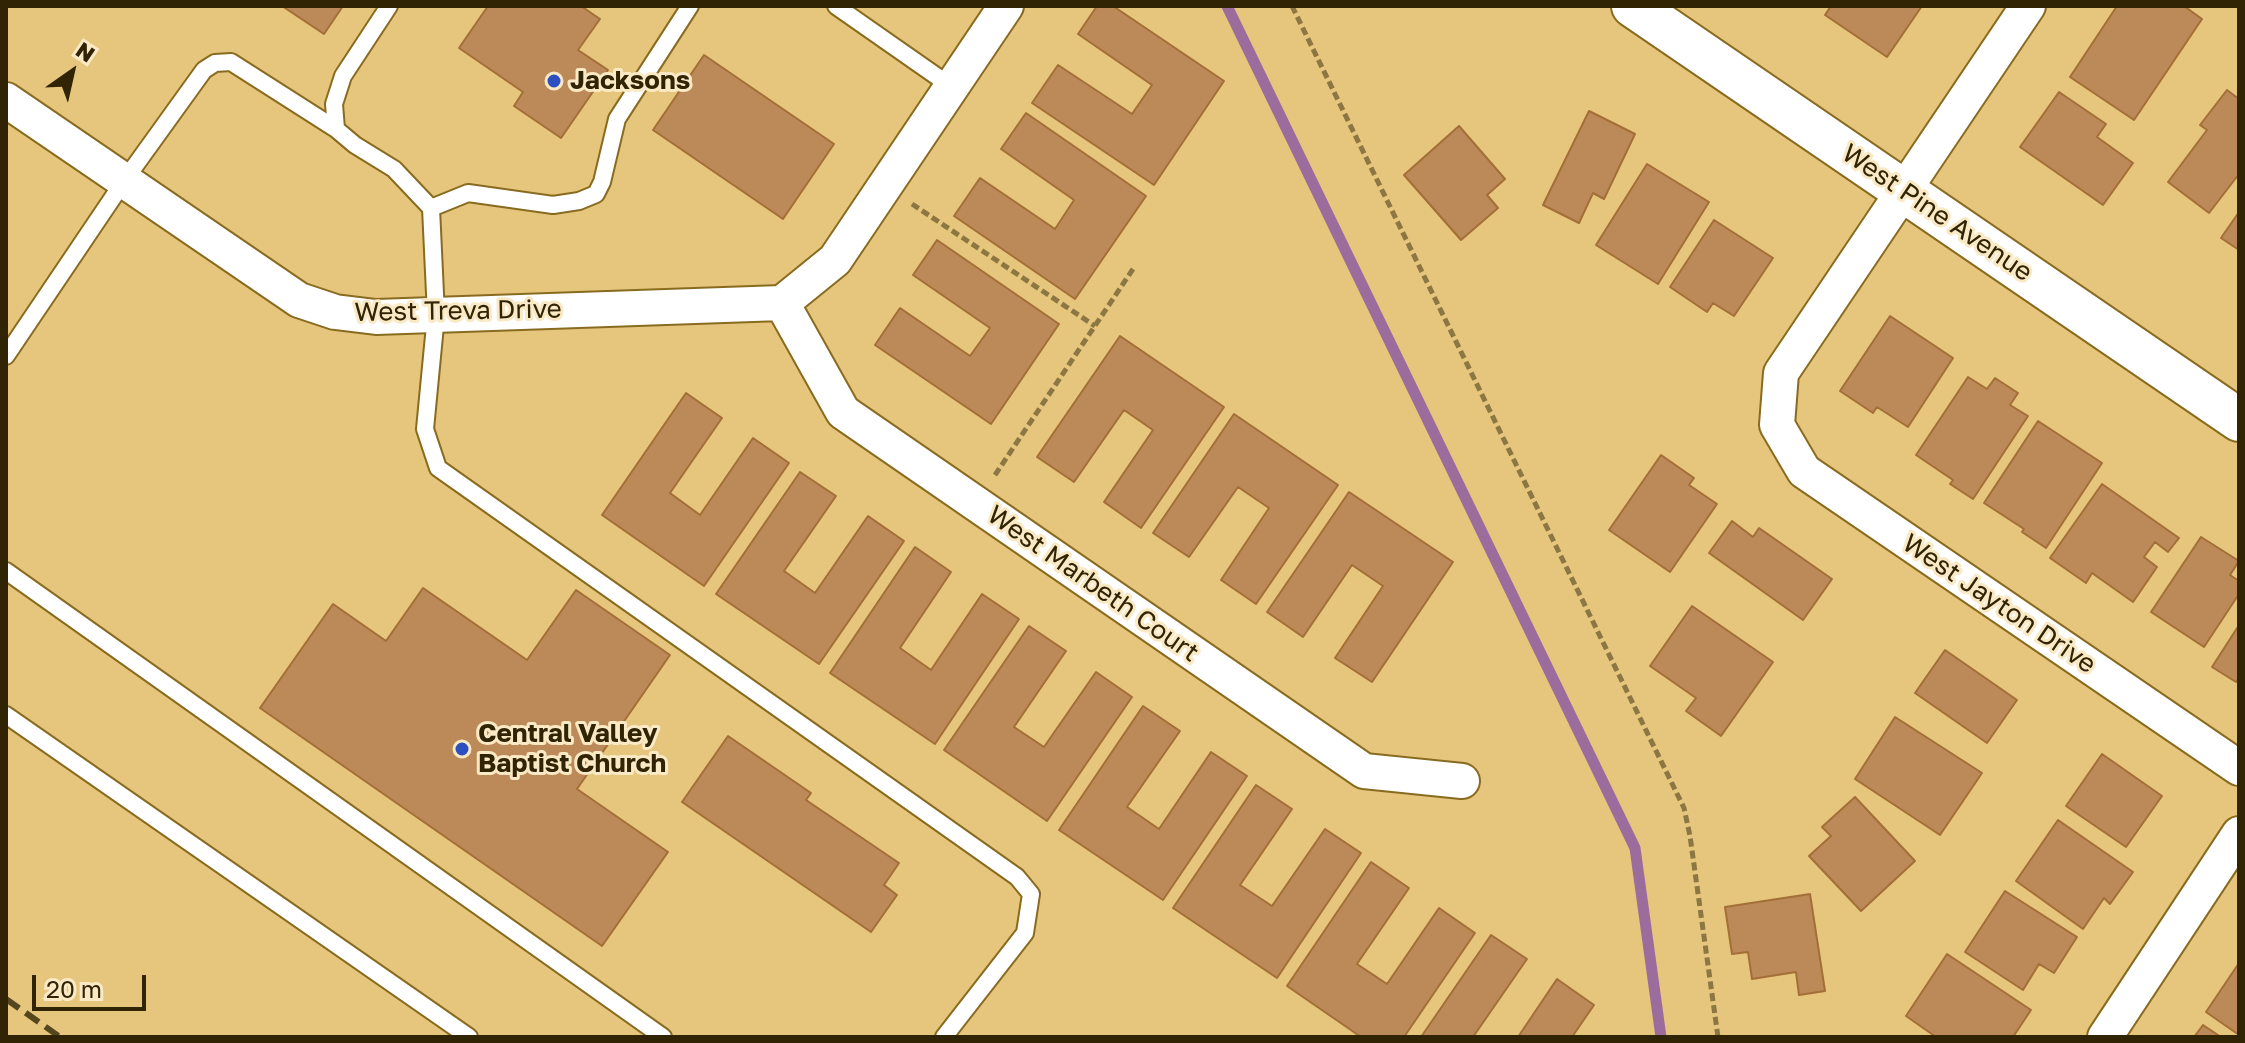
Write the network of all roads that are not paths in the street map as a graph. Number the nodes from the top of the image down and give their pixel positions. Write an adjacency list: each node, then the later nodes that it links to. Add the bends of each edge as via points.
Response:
1 (389, 6): 9 (lane, via 343,76 334,104)
2 (690, 6): 12 (lane, via 617,119 596,194 553,205 468,193)
3 (836, 6): 7 (lane)
4 (1006, 6): 7 (street)
5 (1633, 6): 11 (street, West Pine Avenue)
6 (2028, 6): 11 (street)
7 (952, 87): 13 (street, via 835,260)
8 (6, 100): 10 (street, West Treva Drive)
9 (336, 129): 10 (lane, via 231,62 215,63 204,70); 12 (lane, via 394,169)
10 (124, 181): 14 (street, West Treva Drive, via 299,300 376,317); 15 (lane)
11 (1905, 191): 16 (street, West Pine Avenue); 19 (street, West Jayton Drive, via 1781,373 1777,425 1804,471)
12 (431, 208): 14 (lane)
13 (782, 303): 14 (street, West Treva Drive); 20 (street, West Marbeth Court, via 843,412 1364,771)
14 (436, 315): 24 (lane, via 425,429 438,468 1017,877 1031,894 1025,933)
15 (6, 356)
16 (2239, 420)
17 (6, 571): 23 (lane)
18 (6, 715): 22 (lane)
19 (2239, 768)
20 (1462, 781)
21 (2239, 834): 25 (street)
22 (469, 1037)
23 (663, 1037)
24 (944, 1037)
25 (2105, 1037)

